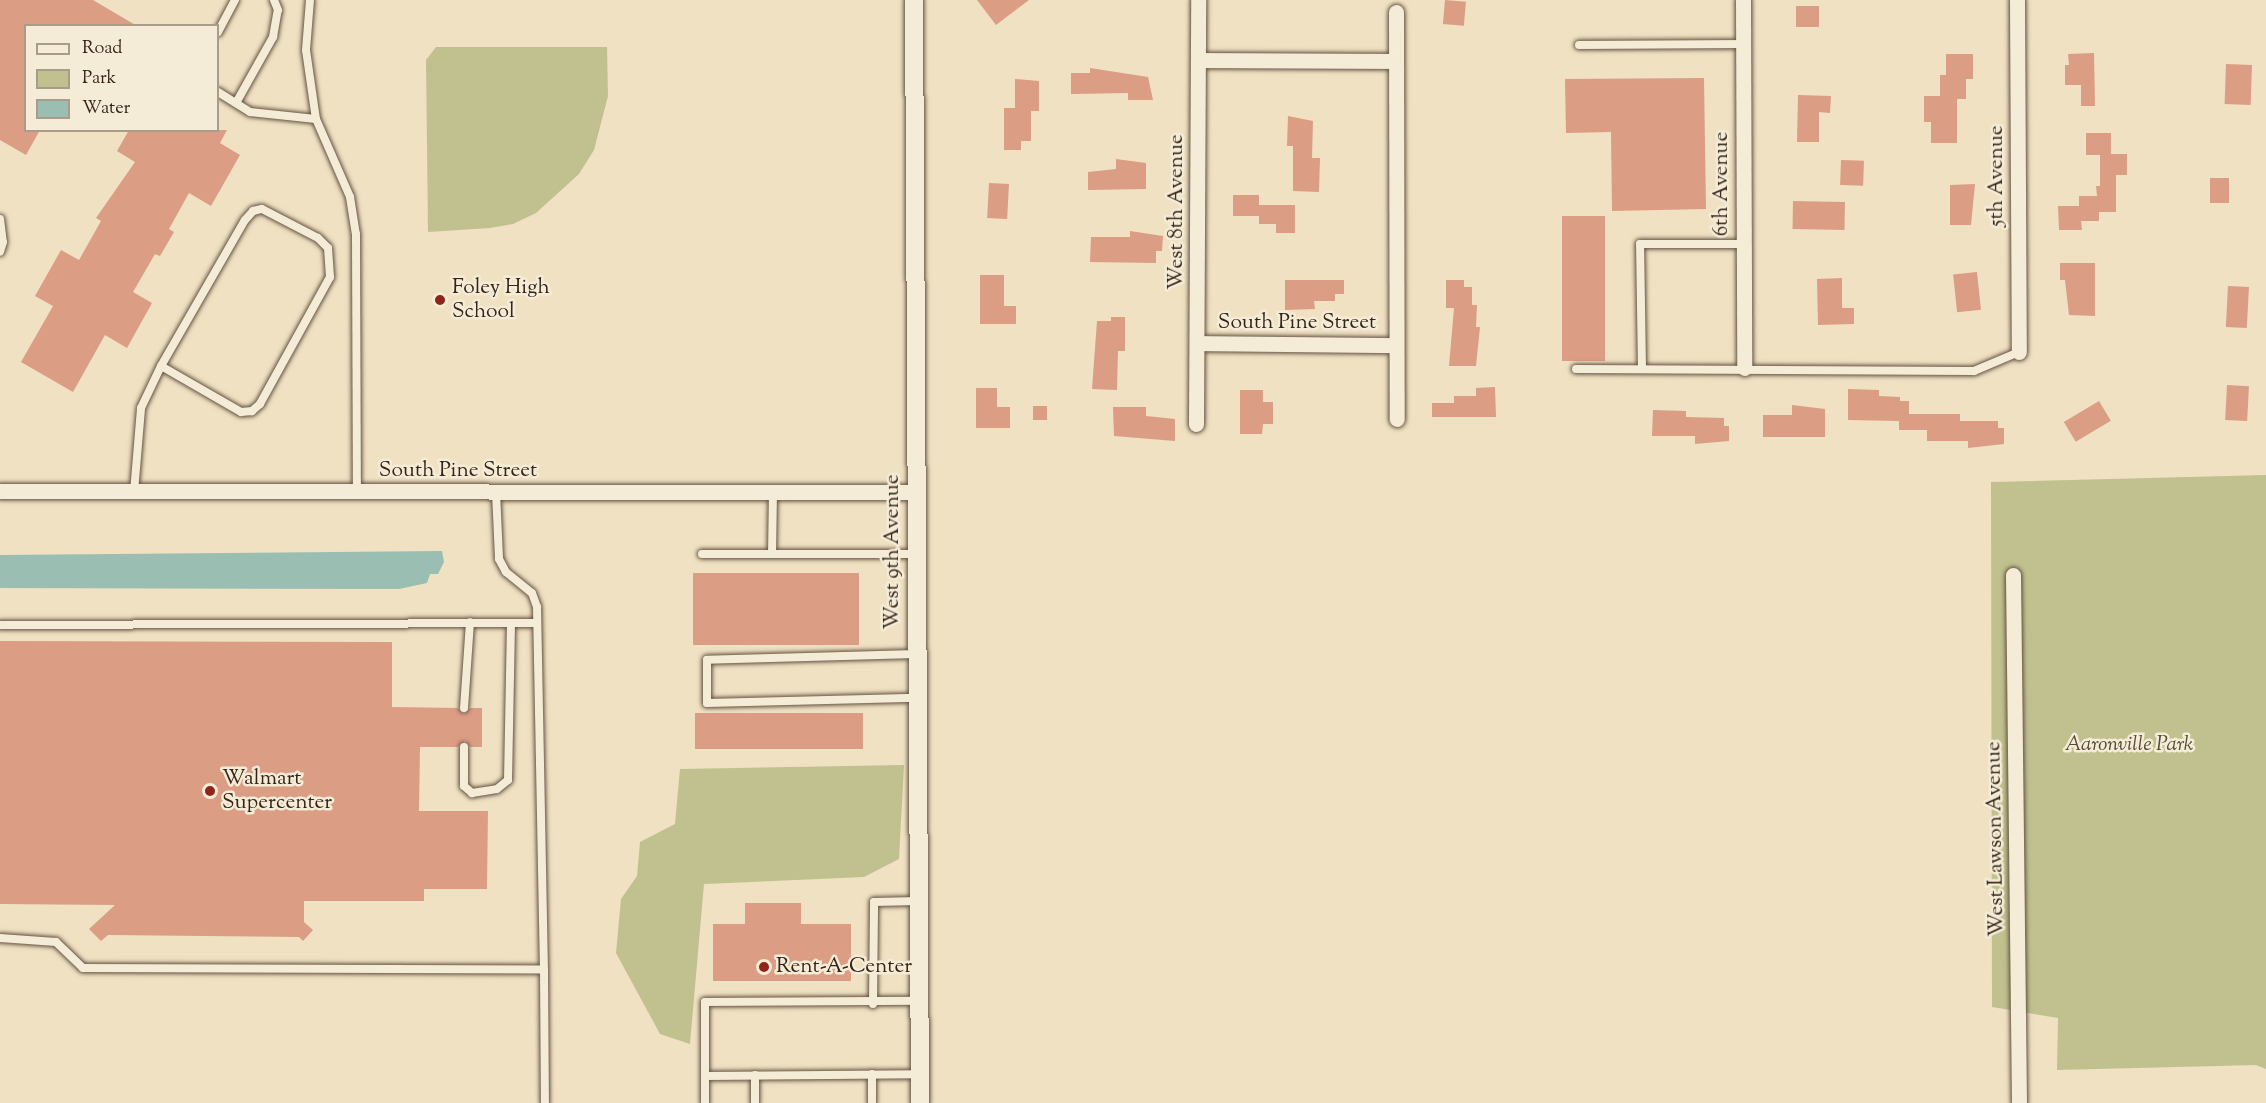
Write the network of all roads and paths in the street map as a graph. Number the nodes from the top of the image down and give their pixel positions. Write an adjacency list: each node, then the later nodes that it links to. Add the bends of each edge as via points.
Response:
1 (235, 0): 9 (lane)
2 (274, 0): 15 (lane, via 278,10 273,37)
3 (310, 0): 16 (lane, via 306,50)
4 (914, 0): 34 (street, West 9th Avenue)
5 (1198, 0): 12 (street, West 8th Avenue)
6 (1743, 0): 10 (street, 6th Avenue)
7 (2017, 0): 22 (street, 5th Avenue)
8 (1396, 12): 13 (street)
9 (219, 30)
10 (1743, 44): 11 (lane); 18 (street, 6th Avenue)
11 (1579, 45)
12 (1198, 60): 13 (street); 20 (street, West 8th Avenue)
13 (1395, 61): 21 (street)
14 (219, 93): 15 (lane)
15 (236, 103): 16 (lane, via 250,112)
16 (316, 119): 31 (lane, via 351,197 356,234)
17 (0, 219): 19 (lane)
18 (1743, 244): 24 (street, 6th Avenue); 26 (lane, via 1640,244)
19 (0, 252)
20 (1197, 343): 21 (street, South Pine Street); 28 (street, West 8th Avenue)
21 (1396, 345): 27 (street)
22 (2019, 352): 24 (lane, via 1974,371)
23 (161, 366): 23 (lane, via 253,211 270,212 318,238 328,248 330,277 252,411 241,412); 30 (lane, via 141,408)
24 (1744, 368): 26 (lane)
25 (1576, 369): 26 (lane)
26 (1642, 369)
27 (1397, 419)
28 (1196, 424)
29 (0, 491): 30 (street, South Pine Street)
30 (134, 492): 31 (street, South Pine Street)
31 (357, 492): 32 (street, South Pine Street)
32 (496, 492): 33 (street, South Pine Street); 41 (lane, via 499,559 506,572 532,593)
33 (773, 492): 34 (street, South Pine Street); 36 (lane)
34 (915, 492): 37 (street, West 9th Avenue)
35 (702, 554): 36 (lane)
36 (772, 554): 37 (lane)
37 (916, 554): 43 (street, West 9th Avenue)
38 (2013, 575): 61 (street, West Lawson Avenue)
39 (470, 622): 40 (lane); 42 (lane); 45 (lane)
40 (511, 623): 41 (lane); 46 (lane, via 508,780 497,789 472,793 464,786)
41 (537, 623): 49 (lane)
42 (0, 625)
43 (916, 654): 44 (street, West 9th Avenue); 44 (lane, via 707,660 707,703)
44 (917, 698): 47 (street, West 9th Avenue)
45 (464, 708)
46 (464, 747)
47 (918, 901): 50 (street, West 9th Avenue); 51 (lane, via 874,902)
48 (0, 938): 49 (lane, via 56,942 83,968)
49 (544, 970): 56 (lane)
50 (919, 1001): 51 (lane); 53 (street, West 9th Avenue)
51 (873, 1004): 55 (lane, via 705,1002)
52 (872, 1074): 53 (lane); 54 (lane); 59 (lane)
53 (919, 1074): 60 (street, West 9th Avenue)
54 (755, 1075): 55 (lane); 58 (lane)
55 (705, 1076): 57 (lane)
56 (545, 1103)
57 (705, 1103)
58 (755, 1103)
59 (872, 1103)
60 (920, 1103)
61 (2019, 1103)

